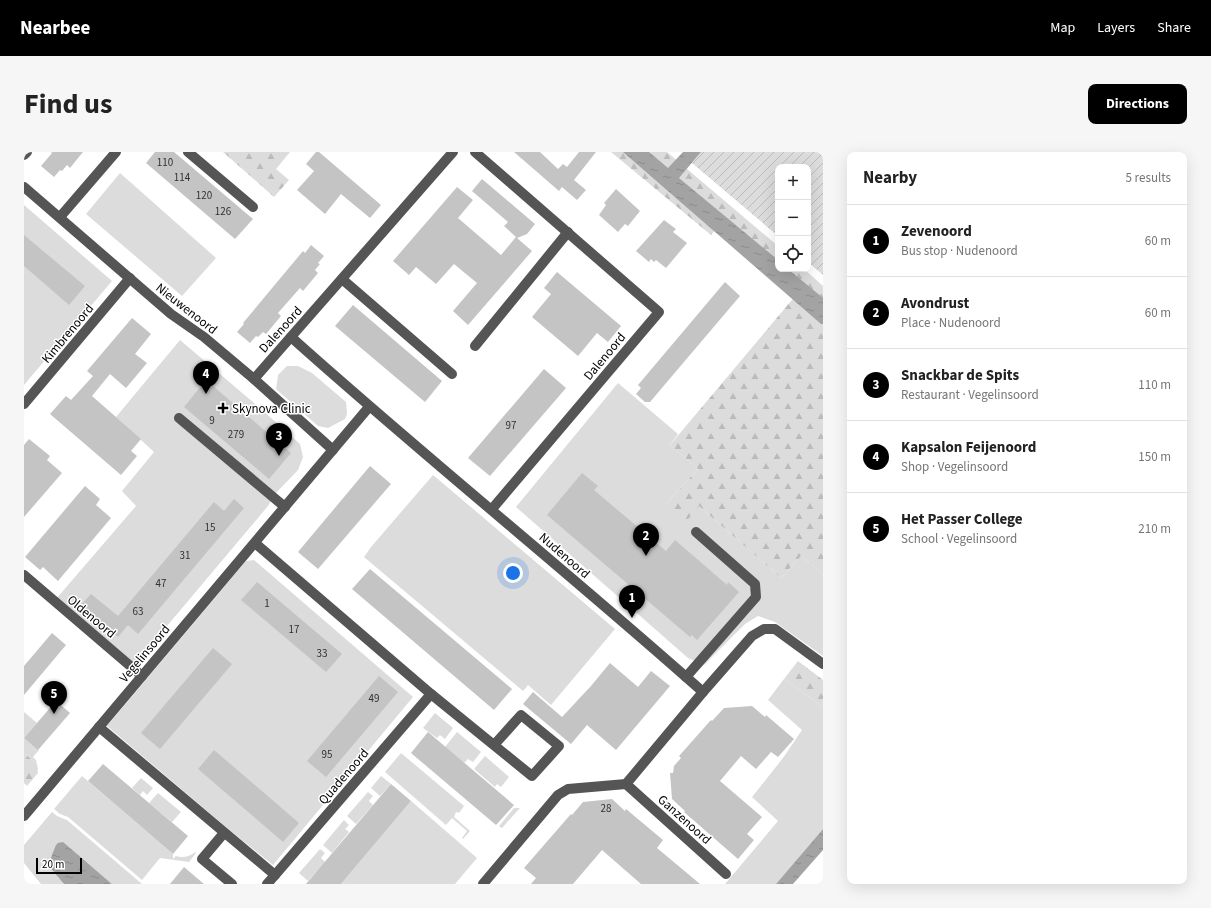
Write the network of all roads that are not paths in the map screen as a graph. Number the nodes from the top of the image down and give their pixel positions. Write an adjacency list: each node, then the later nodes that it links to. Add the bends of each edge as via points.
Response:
1 (27, 152): 6 (street)
2 (116, 152): 9 (street)
3 (188, 152): 8 (street)
4 (453, 152): 12 (street, Dalenoord)
5 (475, 152): 10 (street, Dalenoord)
6 (24, 155)
7 (24, 187): 9 (street, Nieuwenoord)
8 (253, 207)
9 (60, 217): 11 (street, Nieuwenoord)
10 (568, 232): 14 (street); 22 (street, Dalenoord, via 659,312)
11 (130, 278): 16 (street, Nieuwenoord, via 171,314 204,337); 17 (street, Kimbrenoord)
12 (342, 279): 13 (street, Dalenoord); 15 (street)
13 (291, 337): 16 (street, Dalenoord); 18 (street)
14 (475, 346)
15 (452, 374)
16 (254, 379): 20 (street, Nieuwenoord)
17 (24, 404)
18 (369, 407): 20 (street, Vegelinsoord); 22 (street, Nudenoord)
19 (180, 418): 21 (street)
20 (333, 450): 21 (street, Vegelinsoord)
21 (285, 508): 24 (street, Vegelinsoord)
22 (492, 509): 28 (street, Nudenoord)
23 (696, 532): 28 (street, via 755,584 756,597)
24 (255, 543): 27 (street, Vegelinsoord); 30 (street)
25 (24, 575): 27 (street, Oldenoord)
26 (823, 664): 29 (street, via 775,629 764,629 752,636)
27 (142, 676): 31 (street, Vegelinsoord)
28 (686, 677): 29 (street, Nudenoord)
29 (703, 692): 33 (street)
30 (430, 694): 32 (street); 37 (street, Quadenoord)
31 (99, 728): 34 (street, Vegelinsoord); 35 (street)
32 (494, 745): 32 (street, via 521,715 559,746 532,776)
33 (626, 784): 36 (street, Ganzenoord); 40 (street, via 568,789 558,795)
34 (24, 816)
35 (224, 833): 37 (street); 38 (street, via 202,859)
36 (726, 874)
37 (275, 875): 39 (street, Quadenoord)
38 (232, 884)
39 (268, 884)
40 (483, 884)

